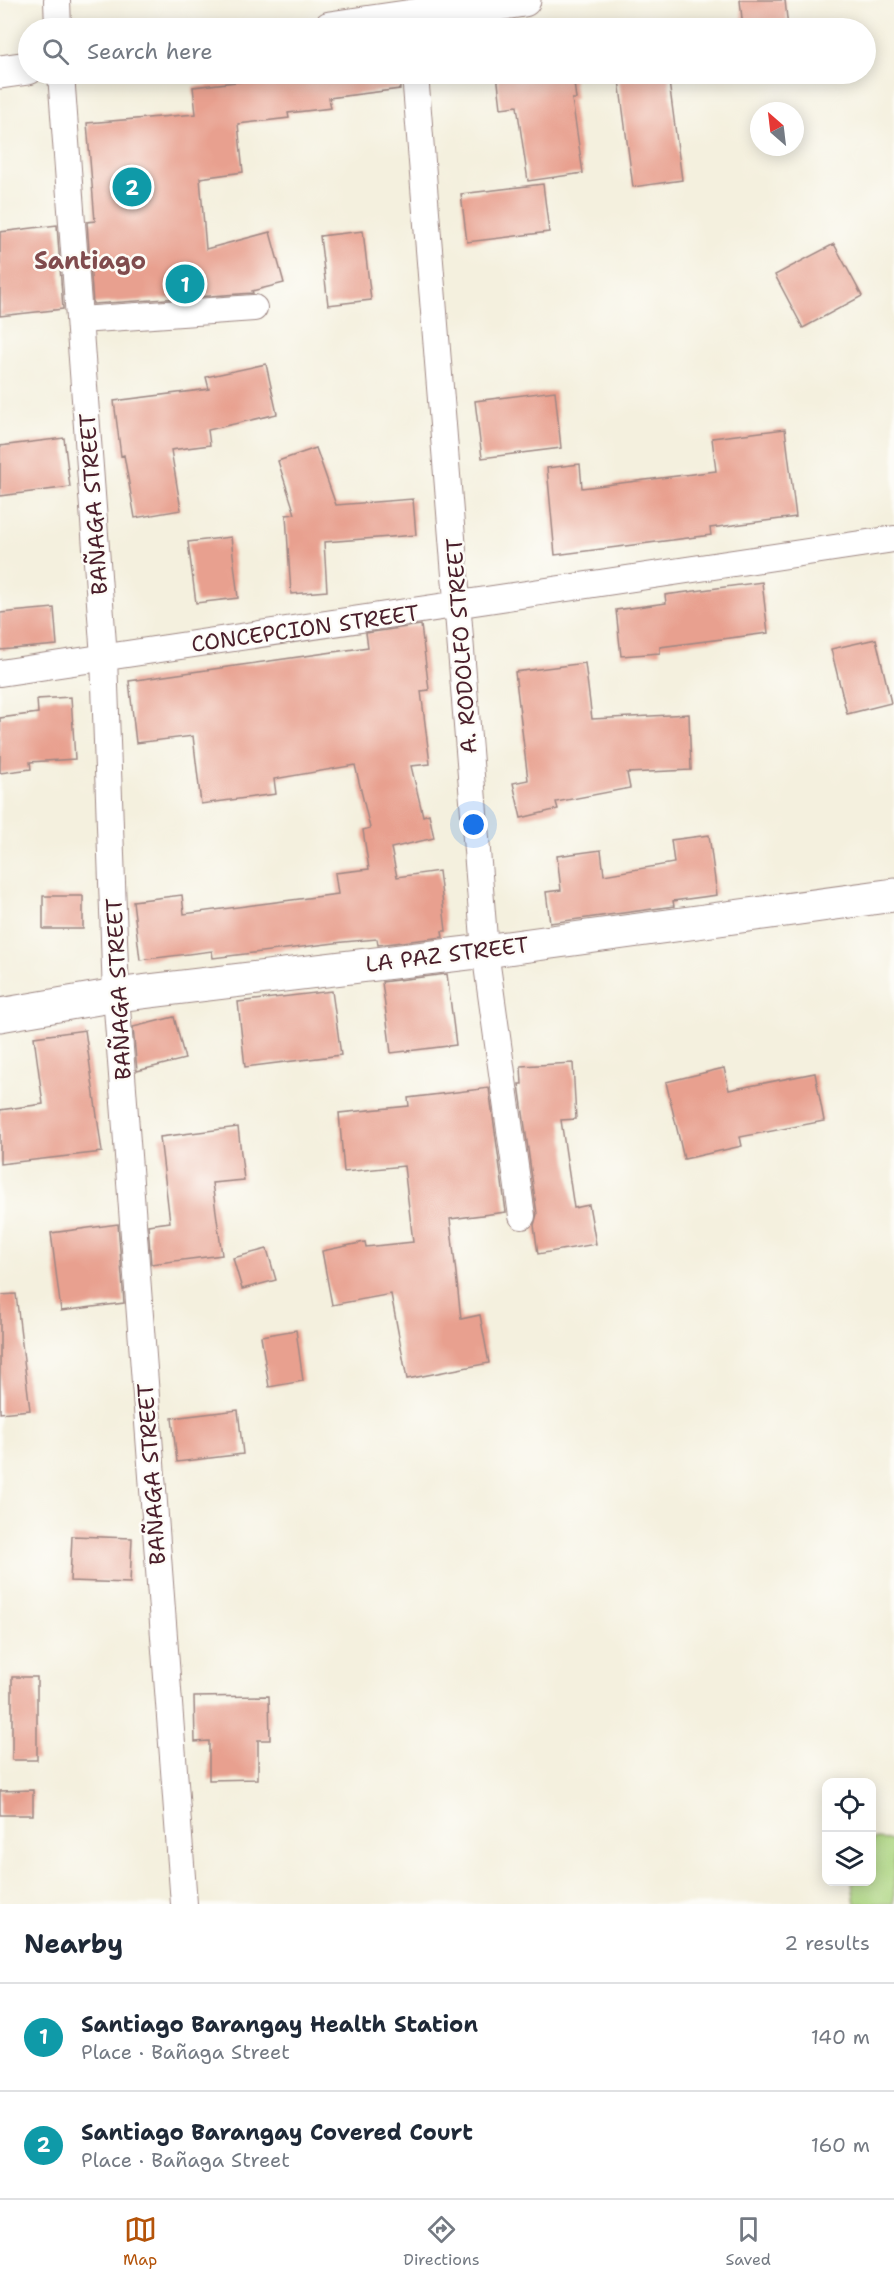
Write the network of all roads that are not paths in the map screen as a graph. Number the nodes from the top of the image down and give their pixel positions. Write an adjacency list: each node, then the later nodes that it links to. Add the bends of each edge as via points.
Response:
1 (57, 0): 4 (street)
2 (524, 0): 3 (street)
3 (410, 15): 5 (street)
4 (58, 18)
5 (392, 18)
6 (18, 69): 7 (street)
7 (0, 72)
8 (62, 84): 11 (street, BAÑAGA STREET)
9 (416, 84): 13 (street, A. RODOLFO STREET)
10 (254, 308): 11 (street)
11 (80, 320): 14 (street, BAÑAGA STREET)
12 (894, 539): 13 (street, CONCEPCION STREET)
13 (459, 606): 14 (street, CONCEPCION STREET); 17 (street, A. RODOLFO STREET)
14 (104, 657): 15 (street, CONCEPCION STREET); 18 (street, BAÑAGA STREET)
15 (0, 673)
16 (894, 895): 17 (street, LA PAZ STREET)
17 (485, 951): 18 (street, LA PAZ STREET); 20 (street, A. RODOLFO STREET)
18 (116, 995): 19 (street, LA PAZ STREET); 21 (street, BAÑAGA STREET)
19 (0, 1015)
20 (522, 1216)
21 (184, 1904)

